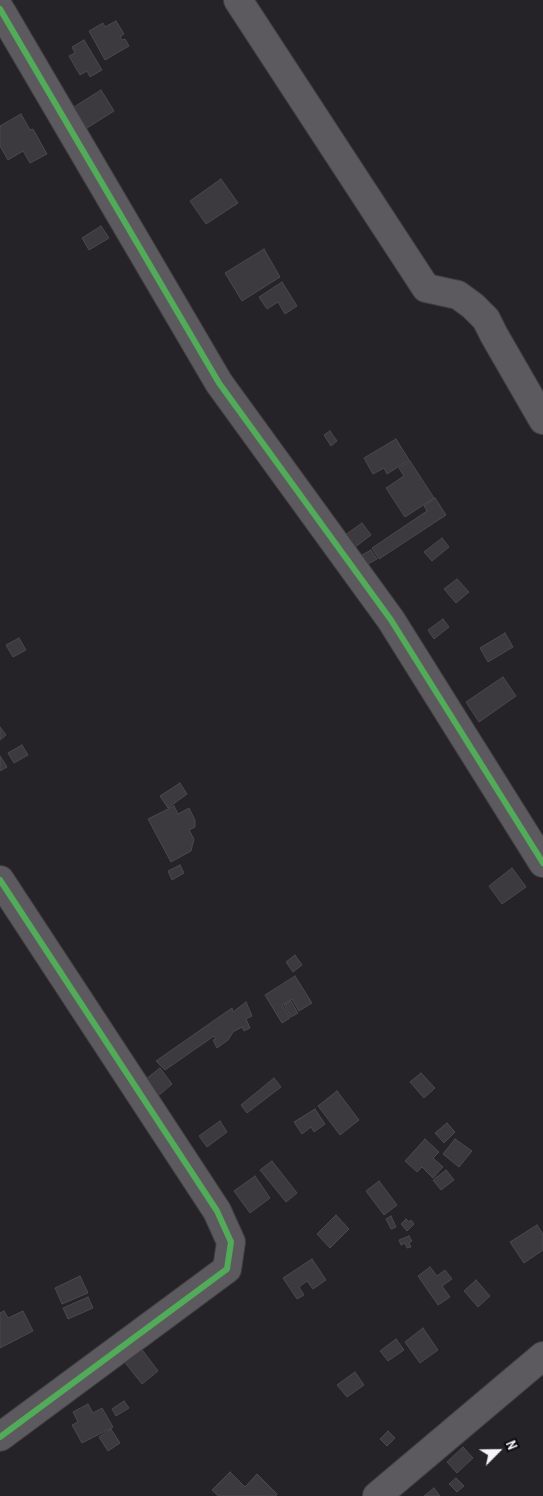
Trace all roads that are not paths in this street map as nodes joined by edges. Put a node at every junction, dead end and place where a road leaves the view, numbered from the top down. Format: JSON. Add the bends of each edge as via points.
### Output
{"nodes":[{"id":1,"x":4,"y":0,"type":"edge"},
{"id":2,"x":238,"y":0,"type":"edge"},
{"id":3,"x":0,"y":3,"type":"edge"},
{"id":4,"x":0,"y":9,"type":"edge"},
{"id":5,"x":543,"y":420,"type":"edge"},
{"id":6,"x":543,"y":863,"type":"edge"},
{"id":7,"x":0,"y":880,"type":"edge"},
{"id":8,"x":543,"y":1356,"type":"edge"},
{"id":9,"x":0,"y":1437,"type":"edge"},
{"id":10,"x":377,"y":1496,"type":"edge"}],
"edges":[{"from":1,"to":3,"type":"street"},
{"from":2,"to":5,"type":"street","via":[[426,288],[458,295],[486,319]]},
{"from":4,"to":6,"type":"street","via":[[219,383],[391,620]]},
{"from":7,"to":9,"type":"street","via":[[212,1203],[231,1242],[227,1269]]},
{"from":8,"to":10,"type":"street"}]}
